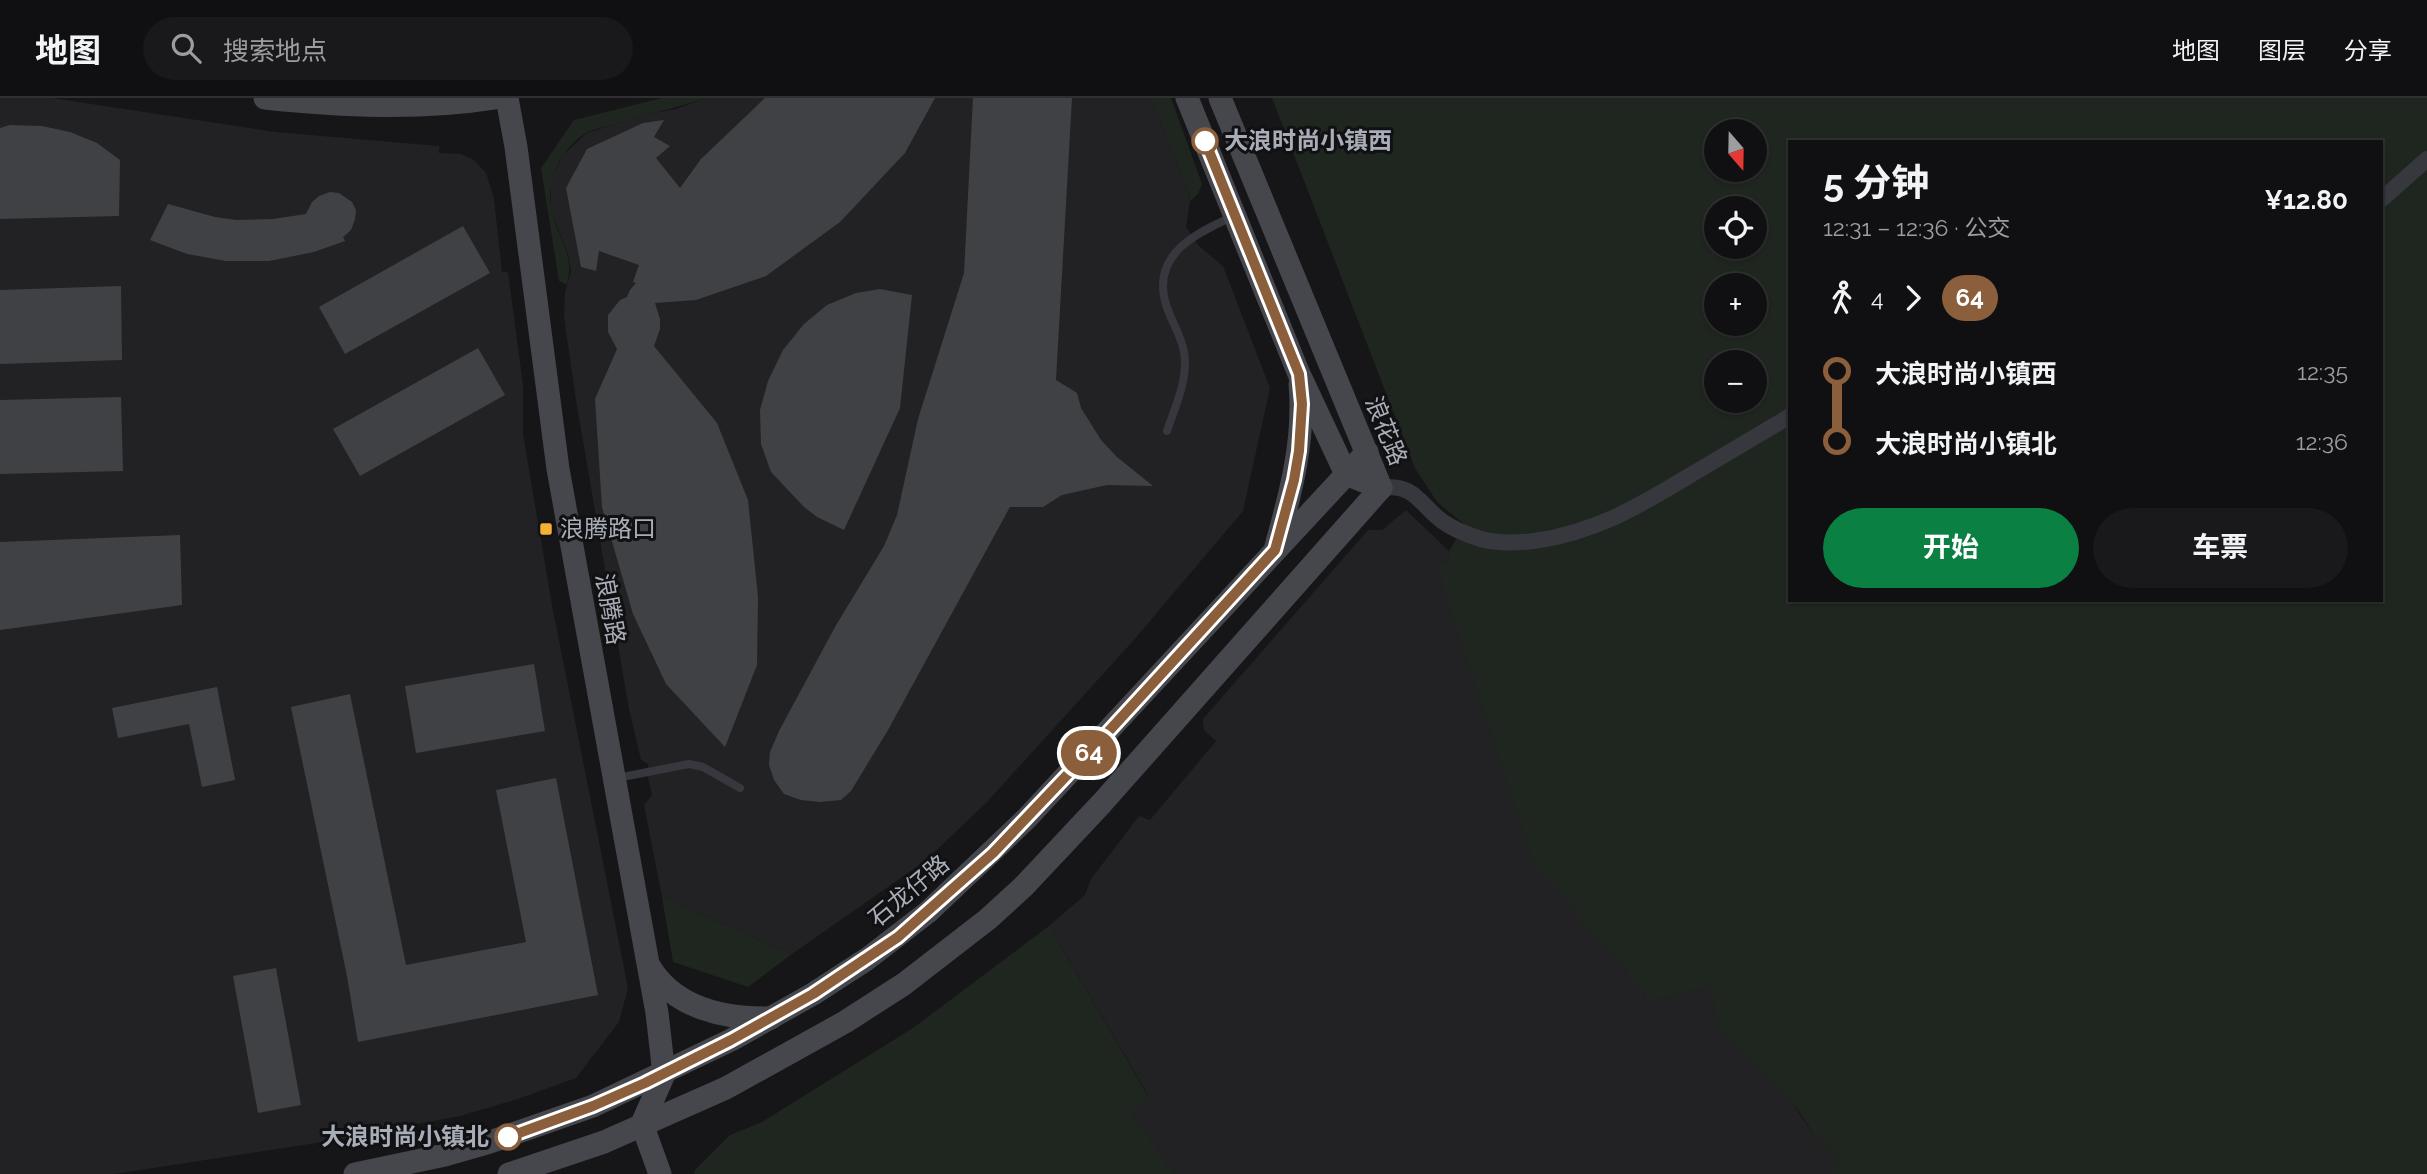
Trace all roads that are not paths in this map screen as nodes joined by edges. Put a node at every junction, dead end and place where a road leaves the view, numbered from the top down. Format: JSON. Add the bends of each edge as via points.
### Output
{"nodes":[{"id":1,"x":265,"y":98,"type":"edge"},
{"id":2,"x":495,"y":98,"type":"edge"},
{"id":3,"x":506,"y":98,"type":"edge"},
{"id":4,"x":1187,"y":98,"type":"edge"},
{"id":5,"x":1220,"y":98,"type":"edge"},
{"id":6,"x":2427,"y":159,"type":"edge"},
{"id":7,"x":2383,"y":198,"type":"edge"},
{"id":8,"x":1236,"y":215,"type":"junction"},
{"id":9,"x":1299,"y":374,"type":"junction"},
{"id":10,"x":1788,"y":417,"type":"edge"},
{"id":11,"x":1167,"y":431,"type":"dead end"},
{"id":12,"x":1367,"y":452,"type":"junction"},
{"id":13,"x":1346,"y":474,"type":"junction"},
{"id":14,"x":1381,"y":488,"type":"junction"},
{"id":15,"x":1275,"y":550,"type":"junction"},
{"id":16,"x":614,"y":778,"type":"junction"},
{"id":17,"x":740,"y":788,"type":"dead end"},
{"id":18,"x":647,"y":962,"type":"junction"},
{"id":19,"x":771,"y":1018,"type":"junction"},
{"id":20,"x":664,"y":1074,"type":"junction"},
{"id":21,"x":642,"y":1124,"type":"junction"},
{"id":22,"x":355,"y":1174,"type":"edge"},
{"id":23,"x":509,"y":1174,"type":"edge"},
{"id":24,"x":660,"y":1174,"type":"edge"}],
"edges":[{"from":1,"to":2,"type":"main road","via":[[379,105],[459,104]]},
{"from":3,"to":16,"type":"main road","name":"浪腾路","via":[[558,469]]},
{"from":4,"to":8,"type":"main road"},
{"from":5,"to":12,"type":"main road","name":"浪花路"},
{"from":6,"to":7,"type":"street"},
{"from":8,"to":9,"type":"main road"},
{"from":8,"to":11,"type":"lane","via":[[1192,237],[1163,273],[1165,302],[1185,362]]},
{"from":9,"to":13,"type":"main road"},
{"from":9,"to":15,"type":"main road","via":[[1299,451]]},
{"from":10,"to":14,"type":"street","via":[[1619,517],[1547,539],[1482,540],[1442,521],[1405,489]]},
{"from":12,"to":13,"type":"main road","name":"石龙仔路"},
{"from":12,"to":14,"type":"main road","name":"浪花路"},
{"from":13,"to":14,"type":"main road","name":"浪花路"},
{"from":13,"to":15,"type":"main road","name":"石龙仔路"},
{"from":14,"to":21,"type":"main road","via":[[1102,803],[988,919],[904,984],[845,1022],[726,1088]]},
{"from":15,"to":19,"type":"main road","name":"石龙仔路","via":[[1076,767],[958,885],[867,959]]},
{"from":16,"to":17,"type":"lane","via":[[689,764]]},
{"from":16,"to":18,"type":"main road","name":"浪腾路"},
{"from":18,"to":19,"type":"main road","via":[[656,978],[684,1001],[723,1015]]},
{"from":18,"to":20,"type":"main road","name":"浪腾路"},
{"from":19,"to":20,"type":"main road","name":"石龙仔路"},
{"from":20,"to":21,"type":"main road"},
{"from":20,"to":22,"type":"main road","name":"石龙仔路","via":[[528,1130],[444,1155]]},
{"from":21,"to":23,"type":"main road"},
{"from":21,"to":24,"type":"main road"}]}
